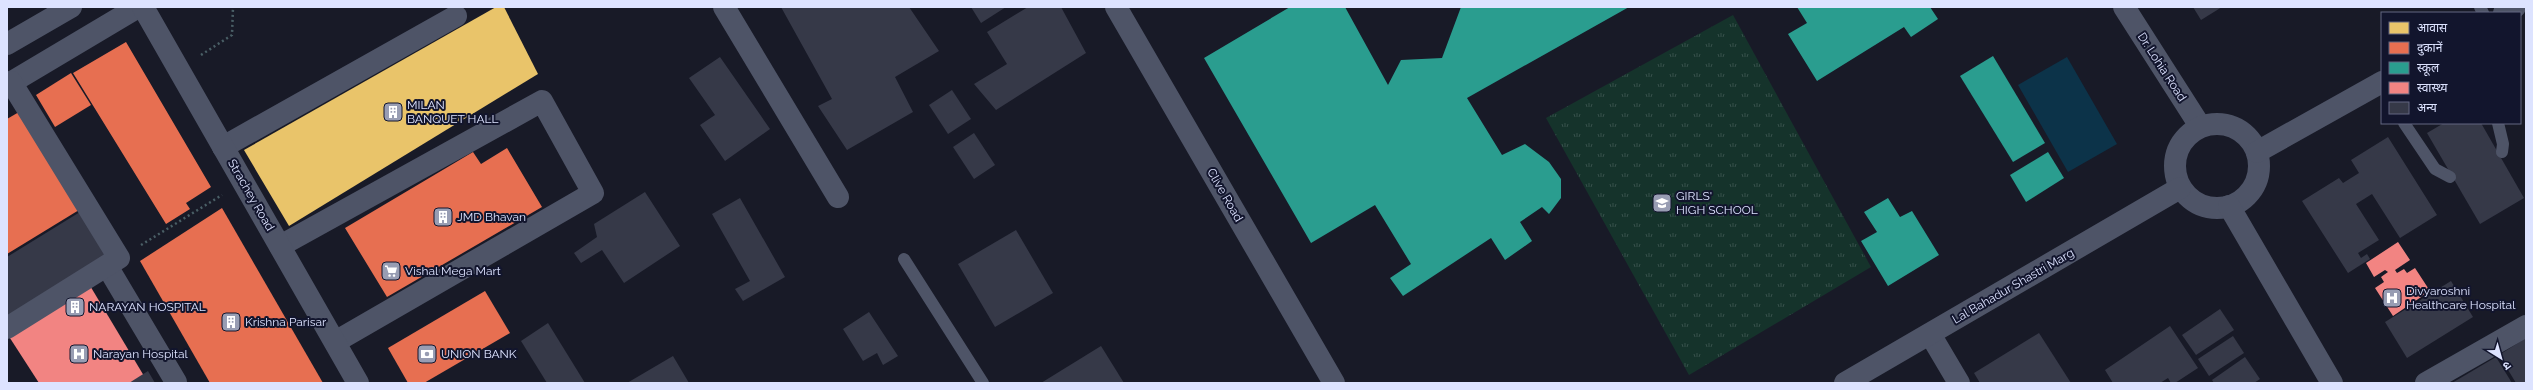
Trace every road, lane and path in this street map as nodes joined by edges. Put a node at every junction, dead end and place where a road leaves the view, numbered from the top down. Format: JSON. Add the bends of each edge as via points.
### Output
{"nodes":[{"id":1,"x":71,"y":7,"type":"edge"},
{"id":2,"x":138,"y":7,"type":"edge"},
{"id":3,"x":143,"y":7,"type":"edge"},
{"id":4,"x":233,"y":7,"type":"edge"},
{"id":5,"x":724,"y":7,"type":"edge"},
{"id":6,"x":1116,"y":7,"type":"edge"},
{"id":7,"x":2124,"y":7,"type":"edge"},
{"id":8,"x":2515,"y":7,"type":"edge"},
{"id":9,"x":2506,"y":12,"type":"edge"},
{"id":10,"x":456,"y":16,"type":"dead end"},
{"id":11,"x":7,"y":44,"type":"edge"},
{"id":12,"x":179,"y":70,"type":"junction"},
{"id":13,"x":9,"y":84,"type":"edge"},
{"id":14,"x":2381,"y":85,"type":"edge"},
{"id":15,"x":2405,"y":124,"type":"edge"},
{"id":16,"x":2498,"y":124,"type":"edge"},
{"id":17,"x":2200,"y":126,"type":"junction"},
{"id":18,"x":223,"y":147,"type":"junction"},
{"id":19,"x":2257,"y":152,"type":"junction"},
{"id":20,"x":2502,"y":152,"type":"dead end"},
{"id":21,"x":2450,"y":177,"type":"dead end"},
{"id":22,"x":242,"y":182,"type":"junction"},
{"id":23,"x":2180,"y":188,"type":"junction"},
{"id":24,"x":838,"y":197,"type":"dead end"},
{"id":25,"x":2229,"y":206,"type":"junction"},
{"id":26,"x":280,"y":246,"type":"junction"},
{"id":27,"x":904,"y":259,"type":"dead end"},
{"id":28,"x":113,"y":262,"type":"junction"},
{"id":29,"x":2526,"y":326,"type":"edge"},
{"id":30,"x":7,"y":328,"type":"edge"},
{"id":31,"x":1930,"y":334,"type":"junction"},
{"id":32,"x":335,"y":342,"type":"junction"},
{"id":33,"x":176,"y":382,"type":"dead end"},
{"id":34,"x":358,"y":383,"type":"edge"},
{"id":35,"x":983,"y":383,"type":"edge"},
{"id":36,"x":1334,"y":383,"type":"edge"},
{"id":37,"x":1845,"y":383,"type":"edge"},
{"id":38,"x":1959,"y":383,"type":"edge"},
{"id":39,"x":2332,"y":383,"type":"edge"},
{"id":40,"x":2426,"y":383,"type":"edge"}],
"edges":[{"from":1,"to":11,"type":"street"},
{"from":2,"to":13,"type":"street"},
{"from":3,"to":12,"type":"street","name":"Strachey Road"},
{"from":4,"to":12,"type":"path","via":[[232,35]]},
{"from":5,"to":24,"type":"street"},
{"from":6,"to":36,"type":"street","name":"Clive Road"},
{"from":7,"to":17,"type":"street","name":"Dr. Lohia Road"},
{"from":8,"to":9,"type":"street"},
{"from":10,"to":18,"type":"street"},
{"from":12,"to":18,"type":"street","name":"Strachey Road"},
{"from":13,"to":28,"type":"street"},
{"from":14,"to":19,"type":"street"},
{"from":15,"to":21,"type":"lane","via":[[2435,169]]},
{"from":16,"to":20,"type":"lane","via":[[2503,144]]},
{"from":17,"to":19,"type":"street","via":[[2214,123],[2229,125],[2242,131],[2251,140]]},
{"from":17,"to":23,"type":"street","via":[[2188,134],[2179,146],[2175,174]]},
{"from":18,"to":22,"type":"street","name":"Strachey Road"},
{"from":19,"to":25,"type":"street","via":[[2259,166],[2254,185],[2241,200]]},
{"from":22,"to":26,"type":"street","name":"Strachey Road"},
{"from":22,"to":28,"type":"path"},
{"from":23,"to":25,"type":"street","via":[[2190,199],[2203,206]]},
{"from":23,"to":31,"type":"street","name":"Lal Bahadur Shastri Marg"},
{"from":25,"to":39,"type":"street"},
{"from":26,"to":32,"type":"street","name":"Strachey Road"},
{"from":26,"to":32,"type":"street","via":[[542,100],[593,192]]},
{"from":27,"to":35,"type":"lane"},
{"from":28,"to":30,"type":"street"},
{"from":28,"to":33,"type":"street"},
{"from":29,"to":40,"type":"street"},
{"from":31,"to":37,"type":"street","name":"Lal Bahadur Shastri Marg"},
{"from":31,"to":38,"type":"street"},
{"from":32,"to":34,"type":"street","name":"Strachey Road"}]}
